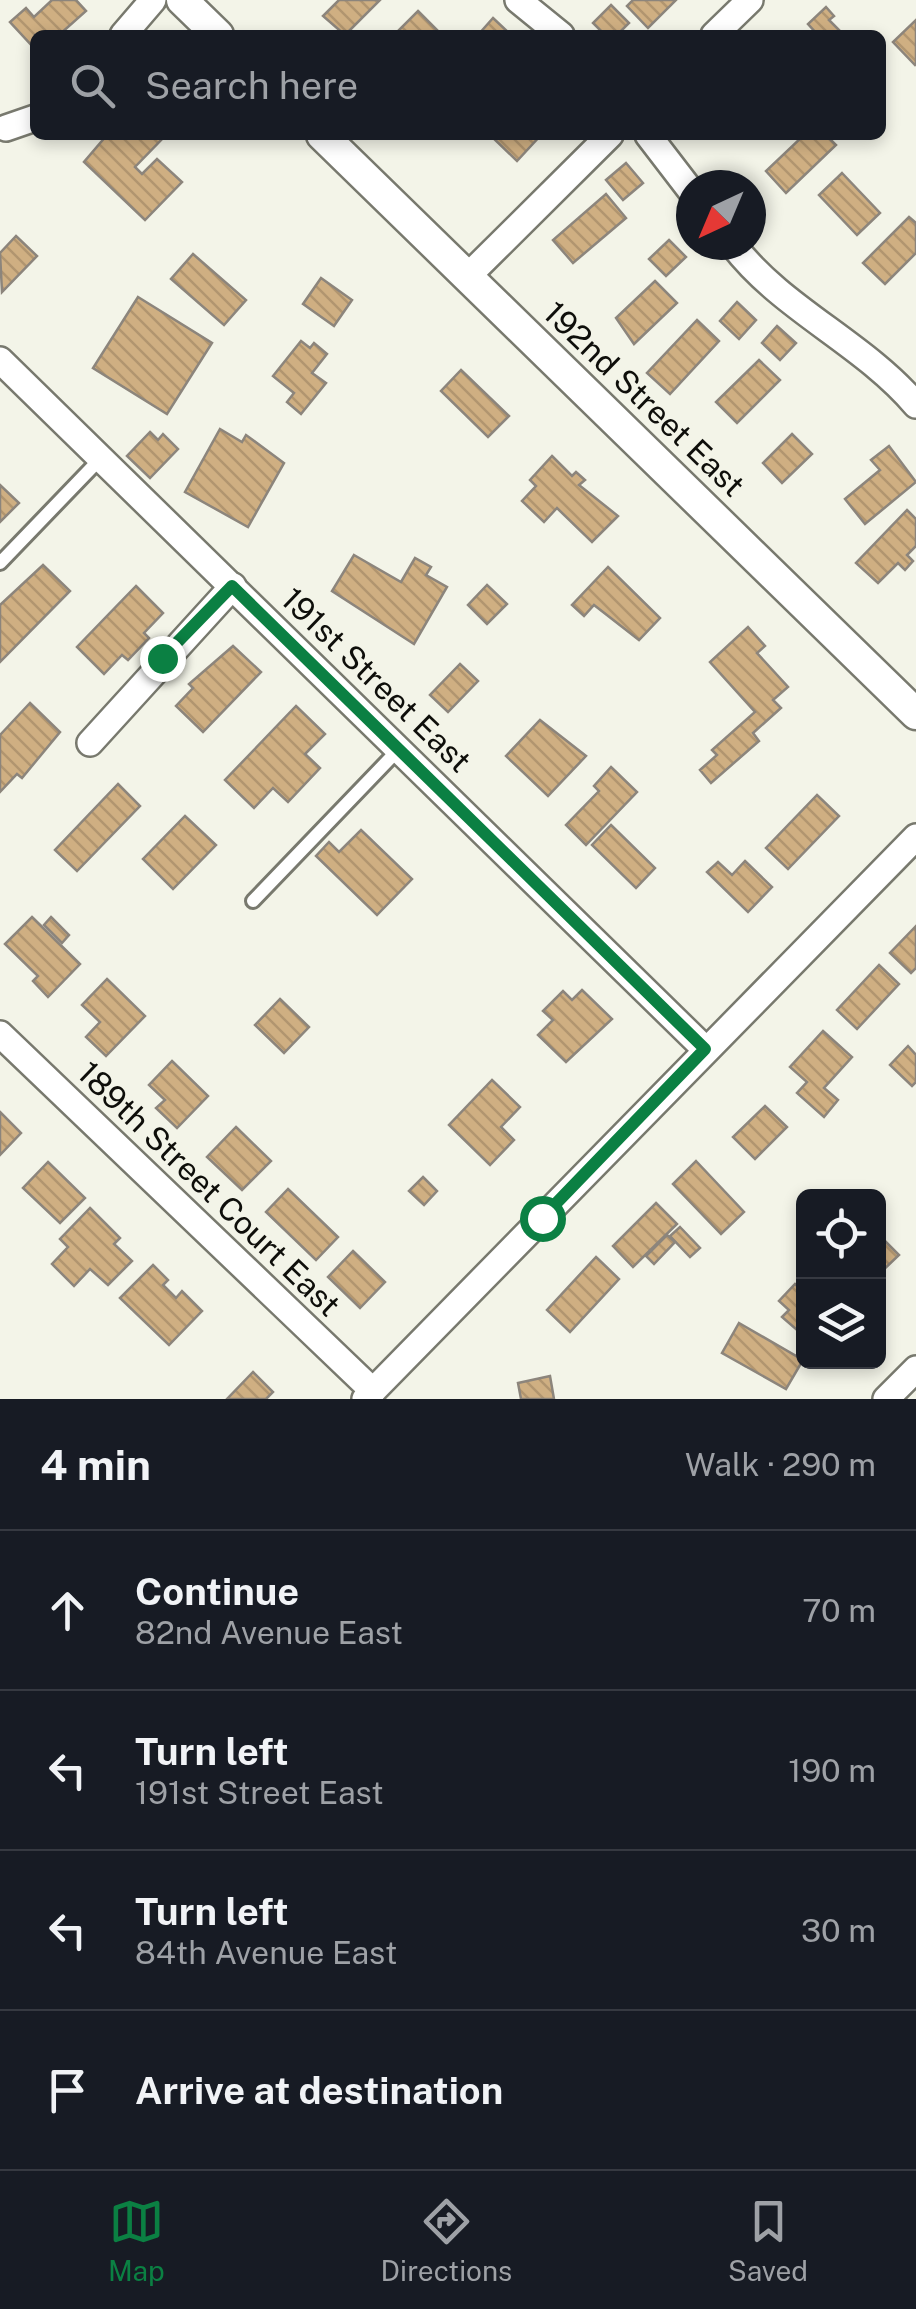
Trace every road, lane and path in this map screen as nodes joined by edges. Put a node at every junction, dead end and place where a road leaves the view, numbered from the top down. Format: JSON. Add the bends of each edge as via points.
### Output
{"nodes":[{"id":1,"x":153,"y":0,"type":"edge"},
{"id":2,"x":182,"y":0,"type":"edge"},
{"id":3,"x":518,"y":0,"type":"edge"},
{"id":4,"x":750,"y":0,"type":"edge"},
{"id":5,"x":127,"y":30,"type":"edge"},
{"id":6,"x":213,"y":30,"type":"edge"},
{"id":7,"x":555,"y":30,"type":"edge"},
{"id":8,"x":719,"y":30,"type":"edge"},
{"id":9,"x":30,"y":120,"type":"edge"},
{"id":10,"x":6,"y":128,"type":"dead end"},
{"id":11,"x":327,"y":140,"type":"edge"},
{"id":12,"x":605,"y":140,"type":"edge"},
{"id":13,"x":652,"y":140,"type":"edge"},
{"id":14,"x":676,"y":171,"type":"edge"},
{"id":15,"x":746,"y":260,"type":"edge"},
{"id":16,"x":468,"y":276,"type":"junction"},
{"id":17,"x":0,"y":360,"type":"edge"},
{"id":18,"x":916,"y":405,"type":"edge"},
{"id":19,"x":102,"y":458,"type":"junction"},
{"id":20,"x":0,"y":563,"type":"edge"},
{"id":21,"x":232,"y":586,"type":"junction"},
{"id":22,"x":916,"y":714,"type":"edge"},
{"id":23,"x":90,"y":743,"type":"dead end"},
{"id":24,"x":400,"y":748,"type":"junction"},
{"id":25,"x":916,"y":836,"type":"edge"},
{"id":26,"x":253,"y":900,"type":"dead end"},
{"id":27,"x":0,"y":1034,"type":"edge"},
{"id":28,"x":705,"y":1049,"type":"junction"},
{"id":29,"x":916,"y":1369,"type":"edge"},
{"id":30,"x":369,"y":1395,"type":"edge"},
{"id":31,"x":886,"y":1399,"type":"edge"}],
"edges":[{"from":1,"to":5,"type":"street"},
{"from":2,"to":6,"type":"street"},
{"from":3,"to":7,"type":"street"},
{"from":4,"to":8,"type":"street"},
{"from":9,"to":10,"type":"street"},
{"from":11,"to":16,"type":"street","name":"192nd Street East"},
{"from":12,"to":16,"type":"street"},
{"from":13,"to":14,"type":"street"},
{"from":15,"to":18,"type":"street","via":[[768,286],[895,380]]},
{"from":16,"to":22,"type":"street","name":"192nd Street East"},
{"from":17,"to":19,"type":"street","name":"191st Street East"},
{"from":19,"to":20,"type":"lane"},
{"from":19,"to":21,"type":"street","name":"191st Street East"},
{"from":21,"to":23,"type":"street"},
{"from":21,"to":24,"type":"street","name":"191st Street East"},
{"from":24,"to":26,"type":"lane"},
{"from":24,"to":28,"type":"street","name":"191st Street East"},
{"from":25,"to":28,"type":"street"},
{"from":27,"to":30,"type":"street","name":"189th Street Court East"},
{"from":28,"to":30,"type":"street"},
{"from":29,"to":31,"type":"street"}]}
